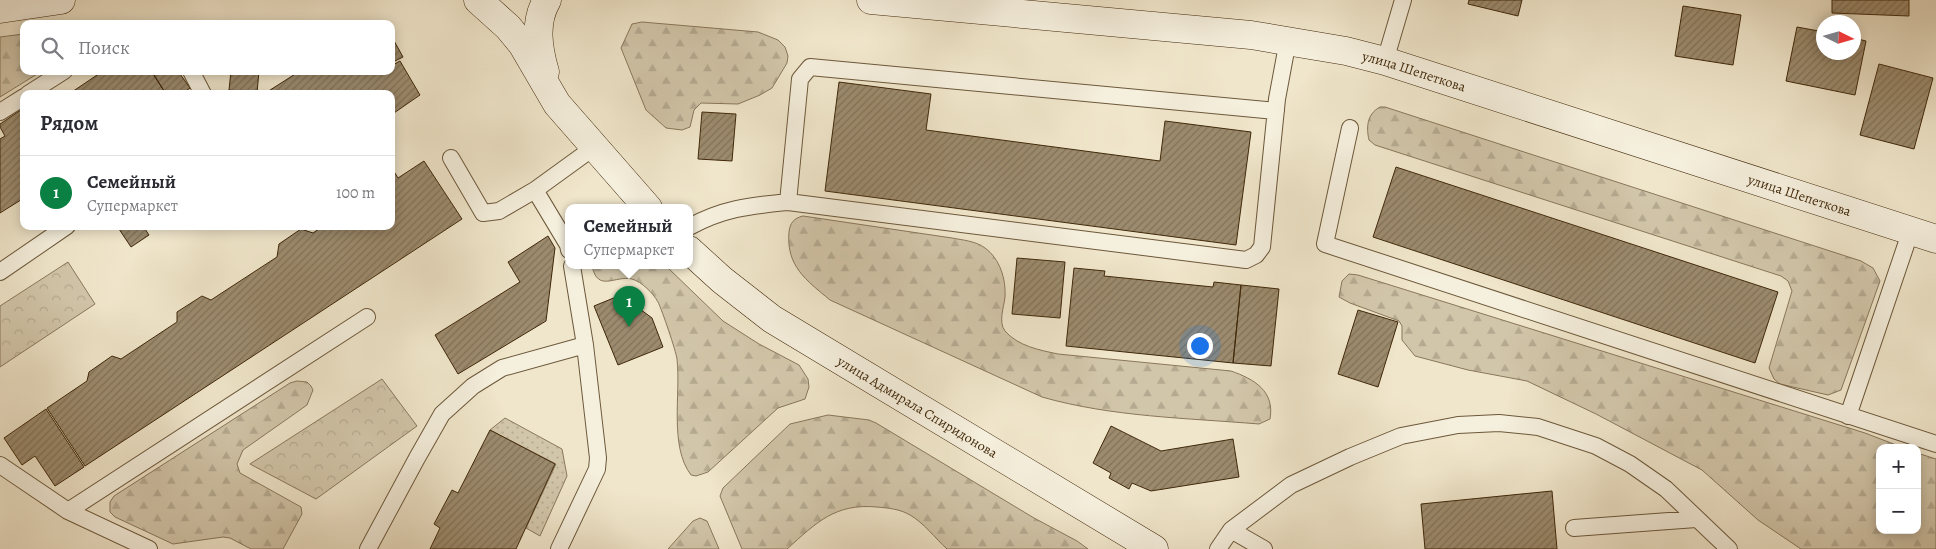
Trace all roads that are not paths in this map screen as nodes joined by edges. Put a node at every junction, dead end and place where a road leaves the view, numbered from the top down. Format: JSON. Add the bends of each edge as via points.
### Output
{"nodes":[{"id":1,"x":61,"y":0,"type":"edge"},
{"id":2,"x":478,"y":0,"type":"edge"},
{"id":3,"x":547,"y":0,"type":"edge"},
{"id":4,"x":872,"y":0,"type":"edge"},
{"id":5,"x":1403,"y":0,"type":"edge"},
{"id":6,"x":0,"y":9,"type":"edge"},
{"id":7,"x":1288,"y":40,"type":"junction"},
{"id":8,"x":1385,"y":61,"type":"junction"},
{"id":9,"x":58,"y":75,"type":"edge"},
{"id":10,"x":193,"y":75,"type":"edge"},
{"id":11,"x":34,"y":90,"type":"edge"},
{"id":12,"x":201,"y":90,"type":"edge"},
{"id":13,"x":553,"y":98,"type":"junction"},
{"id":14,"x":20,"y":100,"type":"edge"},
{"id":15,"x":1276,"y":111,"type":"junction"},
{"id":16,"x":0,"y":112,"type":"edge"},
{"id":17,"x":1350,"y":128,"type":"dead end"},
{"id":18,"x":594,"y":148,"type":"junction"},
{"id":19,"x":451,"y":158,"type":"dead end"},
{"id":20,"x":535,"y":190,"type":"junction"},
{"id":21,"x":788,"y":202,"type":"junction"},
{"id":22,"x":644,"y":204,"type":"edge"},
{"id":23,"x":693,"y":225,"type":"edge"},
{"id":24,"x":61,"y":230,"type":"edge"},
{"id":25,"x":1911,"y":230,"type":"junction"},
{"id":26,"x":1936,"y":239,"type":"edge"},
{"id":27,"x":565,"y":240,"type":"edge"},
{"id":28,"x":693,"y":254,"type":"edge"},
{"id":29,"x":572,"y":269,"type":"edge"},
{"id":30,"x":0,"y":272,"type":"edge"},
{"id":31,"x":367,"y":317,"type":"dead end"},
{"id":32,"x":585,"y":345,"type":"junction"},
{"id":33,"x":1848,"y":416,"type":"junction"},
{"id":34,"x":1936,"y":444,"type":"edge"},
{"id":35,"x":0,"y":465,"type":"edge"},
{"id":36,"x":68,"y":510,"type":"junction"},
{"id":37,"x":1696,"y":519,"type":"junction"},
{"id":38,"x":1574,"y":528,"type":"dead end"},
{"id":39,"x":1230,"y":530,"type":"junction"},
{"id":40,"x":149,"y":549,"type":"edge"},
{"id":41,"x":368,"y":549,"type":"edge"},
{"id":42,"x":559,"y":549,"type":"edge"},
{"id":43,"x":1154,"y":549,"type":"edge"},
{"id":44,"x":1218,"y":549,"type":"edge"},
{"id":45,"x":1264,"y":549,"type":"edge"},
{"id":46,"x":1729,"y":549,"type":"edge"}],
"edges":[{"from":1,"to":6,"type":"main road"},
{"from":2,"to":13,"type":"main road","via":[[508,26],[522,44]]},
{"from":3,"to":13,"type":"main road","via":[[538,24],[541,58]]},
{"from":4,"to":7,"type":"main road","name":"улица Шепеткова"},
{"from":5,"to":8,"type":"lane"},
{"from":7,"to":8,"type":"main road","name":"улица Шепеткова"},
{"from":7,"to":15,"type":"lane"},
{"from":8,"to":25,"type":"main road","name":"улица Шепеткова"},
{"from":9,"to":11,"type":"lane"},
{"from":10,"to":12,"type":"lane"},
{"from":13,"to":18,"type":"main road"},
{"from":14,"to":16,"type":"lane"},
{"from":15,"to":21,"type":"lane","via":[[810,67],[800,79]]},
{"from":15,"to":21,"type":"lane","via":[[1262,247],[1246,260]]},
{"from":17,"to":33,"type":"lane","via":[[1325,244]]},
{"from":18,"to":20,"type":"lane"},
{"from":18,"to":22,"type":"main road"},
{"from":19,"to":20,"type":"lane","via":[[483,213],[499,211]]},
{"from":20,"to":27,"type":"lane"},
{"from":21,"to":23,"type":"lane","via":[[743,206],[709,216]]},
{"from":24,"to":30,"type":"lane"},
{"from":25,"to":26,"type":"main road","name":"улица Шепеткова"},
{"from":25,"to":33,"type":"lane"},
{"from":28,"to":43,"type":"main road","name":"улица Адмирала Спиридонова","via":[[772,319]]},
{"from":29,"to":32,"type":"lane"},
{"from":31,"to":36,"type":"lane"},
{"from":32,"to":41,"type":"lane","via":[[502,368],[473,386],[442,414]]},
{"from":32,"to":42,"type":"lane","via":[[597,469]]},
{"from":33,"to":34,"type":"lane"},
{"from":35,"to":36,"type":"lane"},
{"from":36,"to":40,"type":"lane"},
{"from":37,"to":38,"type":"lane"},
{"from":37,"to":39,"type":"lane","via":[[1666,489],[1596,446],[1538,427],[1499,424],[1458,425],[1401,436],[1291,485]]},
{"from":37,"to":46,"type":"lane"},
{"from":39,"to":44,"type":"lane"},
{"from":39,"to":45,"type":"lane"}]}
